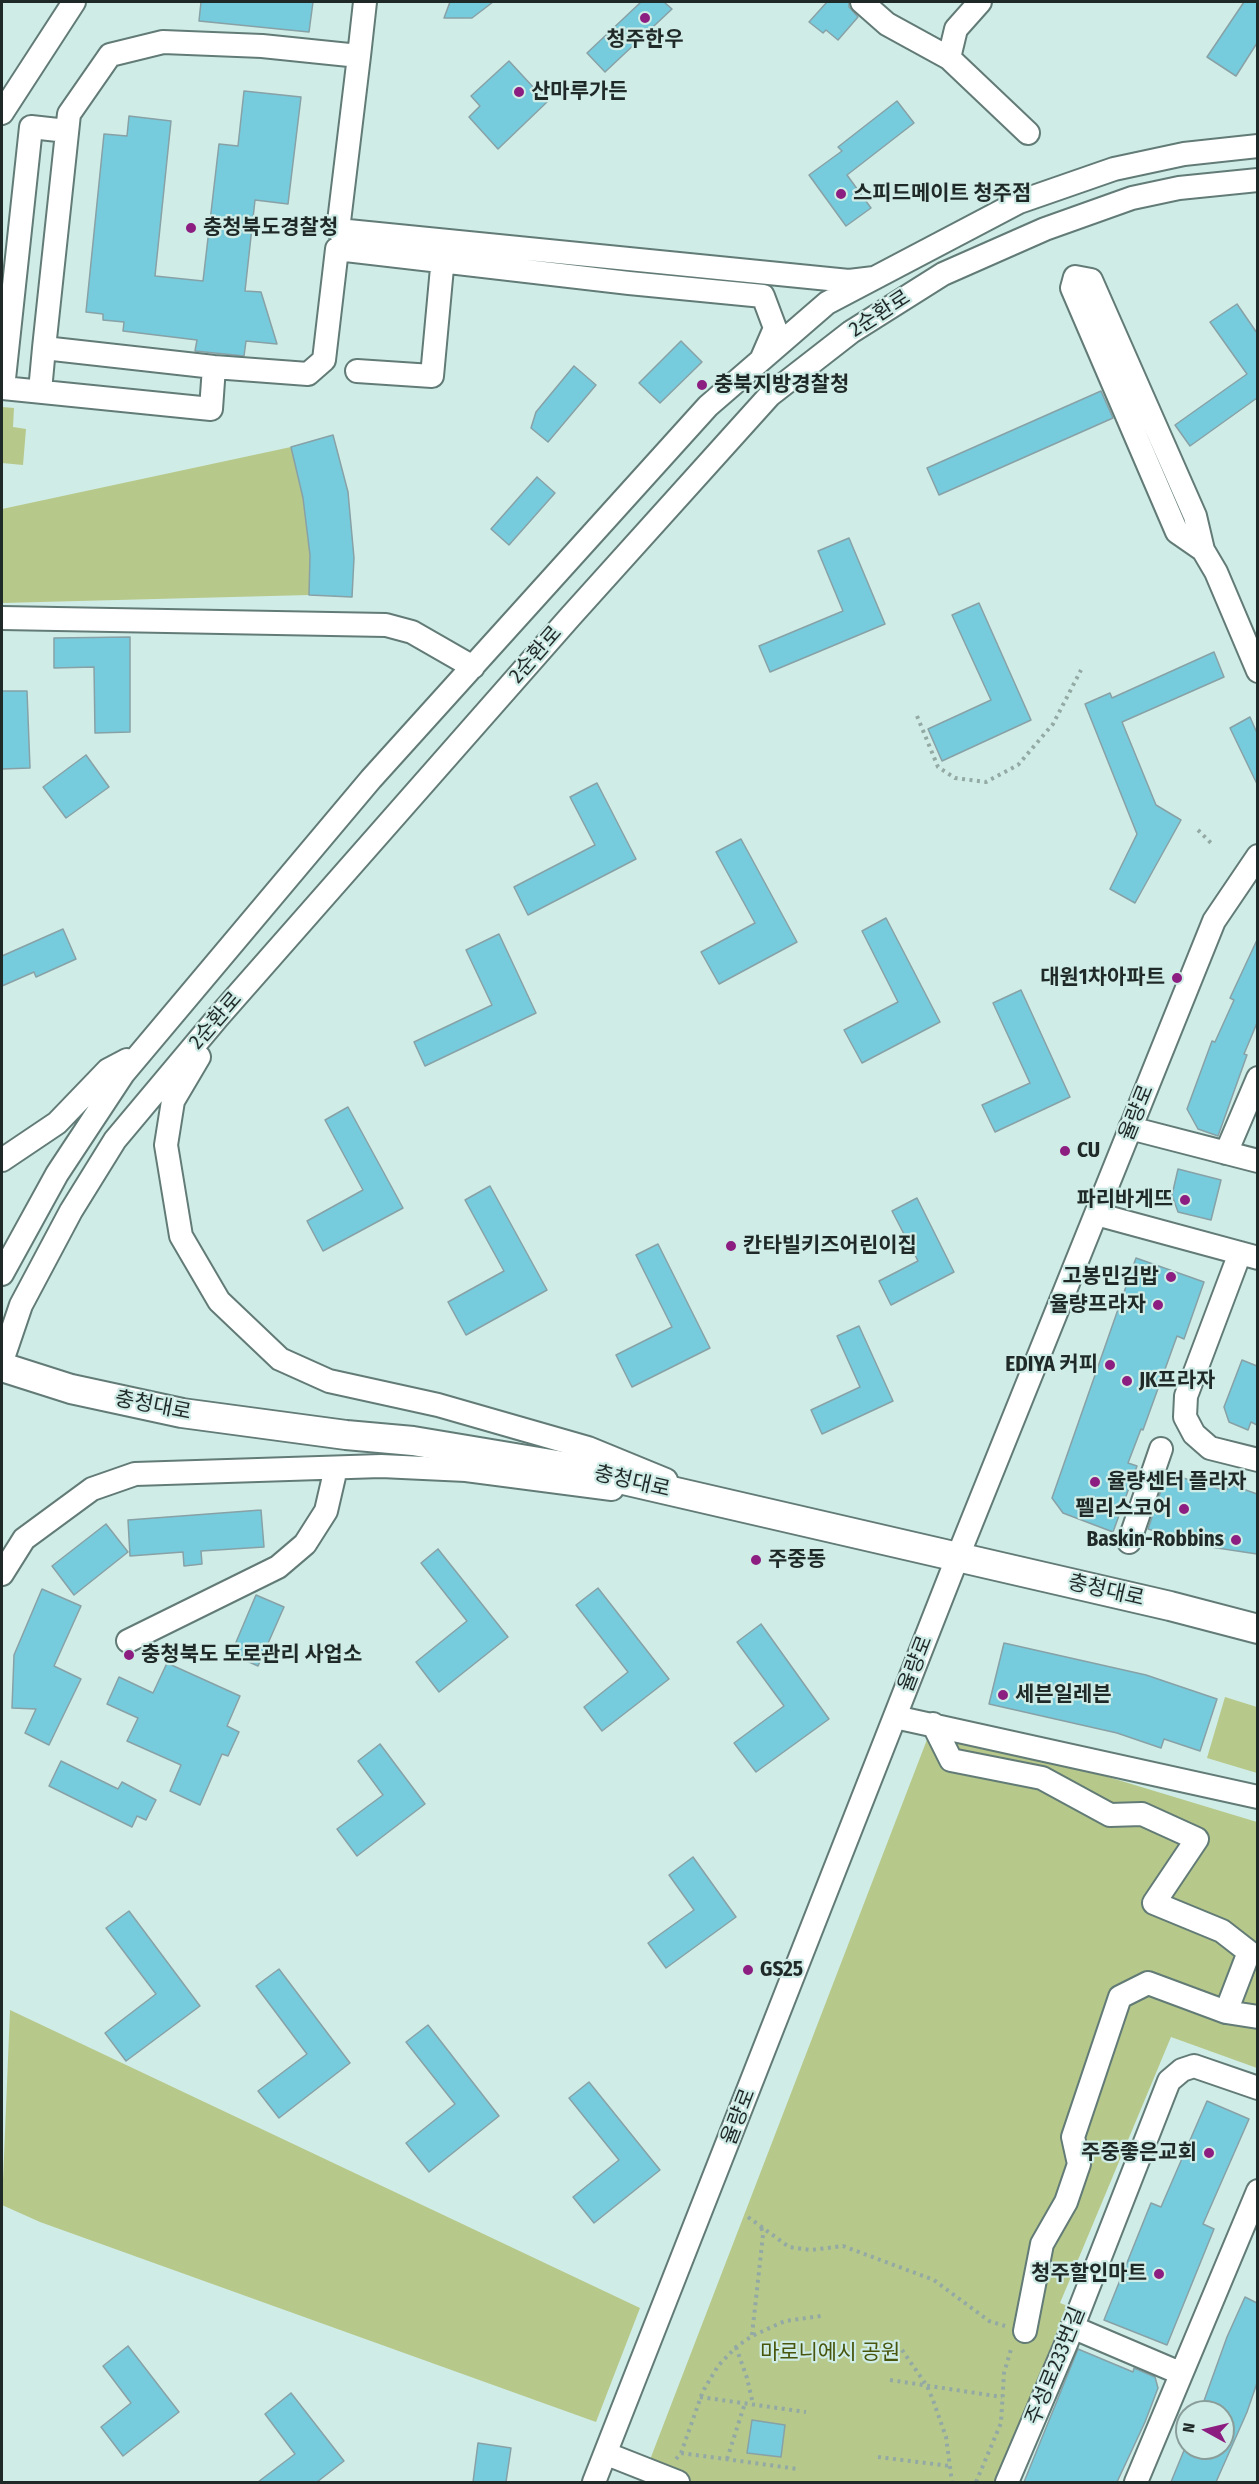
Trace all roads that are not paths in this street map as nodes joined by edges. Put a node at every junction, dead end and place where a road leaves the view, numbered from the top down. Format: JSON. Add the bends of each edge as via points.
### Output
{"nodes":[{"id":1,"x":74,"y":2,"type":"edge"},
{"id":2,"x":365,"y":2,"type":"edge"},
{"id":3,"x":862,"y":2,"type":"edge"},
{"id":4,"x":981,"y":2,"type":"edge"},
{"id":5,"x":359,"y":56,"type":"junction"},
{"id":6,"x":949,"y":58,"type":"junction"},
{"id":7,"x":2,"y":113,"type":"edge"},
{"id":8,"x":68,"y":131,"type":"junction"},
{"id":9,"x":1028,"y":133,"type":"dead end"},
{"id":10,"x":1257,"y":146,"type":"edge"},
{"id":11,"x":1257,"y":180,"type":"edge"},
{"id":12,"x":337,"y":240,"type":"junction"},
{"id":13,"x":443,"y":251,"type":"junction"},
{"id":14,"x":874,"y":278,"type":"junction"},
{"id":15,"x":9,"y":324,"type":"junction"},
{"id":16,"x":45,"y":338,"type":"junction"},
{"id":17,"x":762,"y":358,"type":"junction"},
{"id":18,"x":214,"y":368,"type":"junction"},
{"id":19,"x":357,"y":371,"type":"dead end"},
{"id":20,"x":40,"y":392,"type":"junction"},
{"id":21,"x":1203,"y":550,"type":"junction"},
{"id":22,"x":2,"y":618,"type":"edge"},
{"id":23,"x":473,"y":667,"type":"junction"},
{"id":24,"x":1257,"y":671,"type":"edge"},
{"id":25,"x":1257,"y":856,"type":"edge"},
{"id":26,"x":230,"y":1004,"type":"junction"},
{"id":27,"x":141,"y":1052,"type":"junction"},
{"id":28,"x":1257,"y":1078,"type":"edge"},
{"id":29,"x":1131,"y":1128,"type":"junction"},
{"id":30,"x":1226,"y":1153,"type":"junction"},
{"id":31,"x":2,"y":1160,"type":"edge"},
{"id":32,"x":1257,"y":1161,"type":"edge"},
{"id":33,"x":1096,"y":1214,"type":"junction"},
{"id":34,"x":1249,"y":1256,"type":"edge"},
{"id":35,"x":2,"y":1275,"type":"edge"},
{"id":36,"x":2,"y":1361,"type":"edge"},
{"id":37,"x":2,"y":1367,"type":"edge"},
{"id":38,"x":1161,"y":1449,"type":"dead end"},
{"id":39,"x":1257,"y":1460,"type":"edge"},
{"id":40,"x":336,"y":1468,"type":"junction"},
{"id":41,"x":717,"y":1502,"type":"junction"},
{"id":42,"x":1129,"y":1542,"type":"dead end"},
{"id":43,"x":958,"y":1556,"type":"junction"},
{"id":44,"x":2,"y":1574,"type":"edge"},
{"id":45,"x":1257,"y":1629,"type":"edge"},
{"id":46,"x":128,"y":1641,"type":"dead end"},
{"id":47,"x":895,"y":1717,"type":"junction"},
{"id":48,"x":933,"y":1724,"type":"junction"},
{"id":49,"x":1257,"y":1797,"type":"edge"},
{"id":50,"x":1226,"y":2012,"type":"junction"},
{"id":51,"x":1257,"y":2017,"type":"edge"},
{"id":52,"x":1257,"y":2088,"type":"edge"},
{"id":53,"x":1257,"y":2191,"type":"edge"},
{"id":54,"x":1072,"y":2327,"type":"junction"},
{"id":55,"x":1025,"y":2331,"type":"road end"},
{"id":56,"x":1180,"y":2373,"type":"junction"},
{"id":57,"x":606,"y":2454,"type":"junction"},
{"id":58,"x":670,"y":2479,"type":"edge"},
{"id":59,"x":594,"y":2482,"type":"edge"},
{"id":60,"x":1007,"y":2482,"type":"edge"},
{"id":61,"x":1136,"y":2482,"type":"edge"}],
"edges":[{"from":1,"to":7,"type":"street"},
{"from":2,"to":5,"type":"street"},
{"from":3,"to":6,"type":"street","via":[[887,24]]},
{"from":4,"to":6,"type":"street","via":[[956,30]]},
{"from":5,"to":8,"type":"street","via":[[262,46],[163,42],[110,55],[69,114]]},
{"from":5,"to":12,"type":"street"},
{"from":6,"to":9,"type":"street"},
{"from":8,"to":15,"type":"street","via":[[31,127]]},
{"from":8,"to":16,"type":"street"},
{"from":10,"to":14,"type":"street","name":"2순환로","via":[[1184,154],[1093,176],[1018,202]]},
{"from":11,"to":26,"type":"street","name":"2순환로","via":[[1179,188],[1132,198],[1045,229],[953,269],[851,332],[770,395],[570,616]]},
{"from":12,"to":13,"type":"street"},
{"from":12,"to":18,"type":"street","via":[[324,360],[308,374]]},
{"from":13,"to":14,"type":"street","via":[[849,281]]},
{"from":13,"to":17,"type":"street","via":[[763,296],[775,328]]},
{"from":13,"to":19,"type":"street","via":[[432,376]]},
{"from":14,"to":17,"type":"street","name":"2순환로","via":[[827,303]]},
{"from":15,"to":16,"type":"street"},
{"from":15,"to":20,"type":"street","via":[[3,388]]},
{"from":16,"to":18,"type":"street"},
{"from":16,"to":20,"type":"street"},
{"from":17,"to":23,"type":"street","name":"2순환로","via":[[708,406]]},
{"from":18,"to":20,"type":"street","via":[[211,409]]},
{"from":21,"to":21,"type":"street","via":[[1196,516],[1091,280],[1076,277],[1072,288],[1177,532]]},
{"from":21,"to":24,"type":"street"},
{"from":22,"to":23,"type":"street","via":[[386,625],[412,632]]},
{"from":23,"to":27,"type":"street","name":"2순환로","via":[[371,779]]},
{"from":25,"to":29,"type":"street","name":"율량로","via":[[1214,921]]},
{"from":26,"to":36,"type":"street","name":"2순환로","via":[[115,1140],[71,1211],[21,1305]]},
{"from":26,"to":41,"type":"street","via":[[173,1101],[166,1145],[181,1236],[219,1301],[280,1359],[329,1381],[438,1406],[588,1448]]},
{"from":27,"to":31,"type":"street","via":[[108,1070],[57,1123]]},
{"from":27,"to":35,"type":"street","name":"2순환로","via":[[57,1174]]},
{"from":28,"to":30,"type":"street"},
{"from":29,"to":30,"type":"street"},
{"from":29,"to":33,"type":"street","name":"율량로"},
{"from":30,"to":32,"type":"street"},
{"from":33,"to":34,"type":"street"},
{"from":33,"to":43,"type":"street","name":"율량로"},
{"from":34,"to":39,"type":"street","via":[[1186,1396],[1185,1417],[1194,1434],[1210,1448]]},
{"from":37,"to":41,"type":"main road","name":"충청대로","via":[[71,1389],[182,1413],[436,1444],[563,1466]]},
{"from":38,"to":42,"type":"street"},
{"from":40,"to":41,"type":"street","via":[[466,1470]]},
{"from":40,"to":44,"type":"street","via":[[135,1474],[92,1489],[24,1539]]},
{"from":40,"to":46,"type":"street","via":[[326,1511],[305,1544],[278,1567]]},
{"from":41,"to":43,"type":"main road","name":"충청대로"},
{"from":43,"to":45,"type":"main road","name":"충청대로"},
{"from":43,"to":47,"type":"street","name":"율량로"},
{"from":47,"to":48,"type":"street"},
{"from":47,"to":57,"type":"street","name":"율량로"},
{"from":48,"to":49,"type":"street"},
{"from":48,"to":50,"type":"street","via":[[951,1760],[1042,1778],[1110,1815],[1142,1814],[1197,1839],[1154,1903],[1222,1931],[1249,1952]]},
{"from":50,"to":51,"type":"street"},
{"from":50,"to":55,"type":"street","via":[[1148,1983],[1120,1997],[1073,2137],[1079,2164],[1066,2202],[1042,2244]]},
{"from":52,"to":54,"type":"street","name":"주성로233번길","via":[[1194,2066],[1169,2081]]},
{"from":53,"to":56,"type":"street"},
{"from":54,"to":56,"type":"street"},
{"from":54,"to":60,"type":"street","name":"주성로233번길"},
{"from":56,"to":61,"type":"street"},
{"from":57,"to":58,"type":"street"},
{"from":57,"to":59,"type":"street","name":"율량로"}]}
